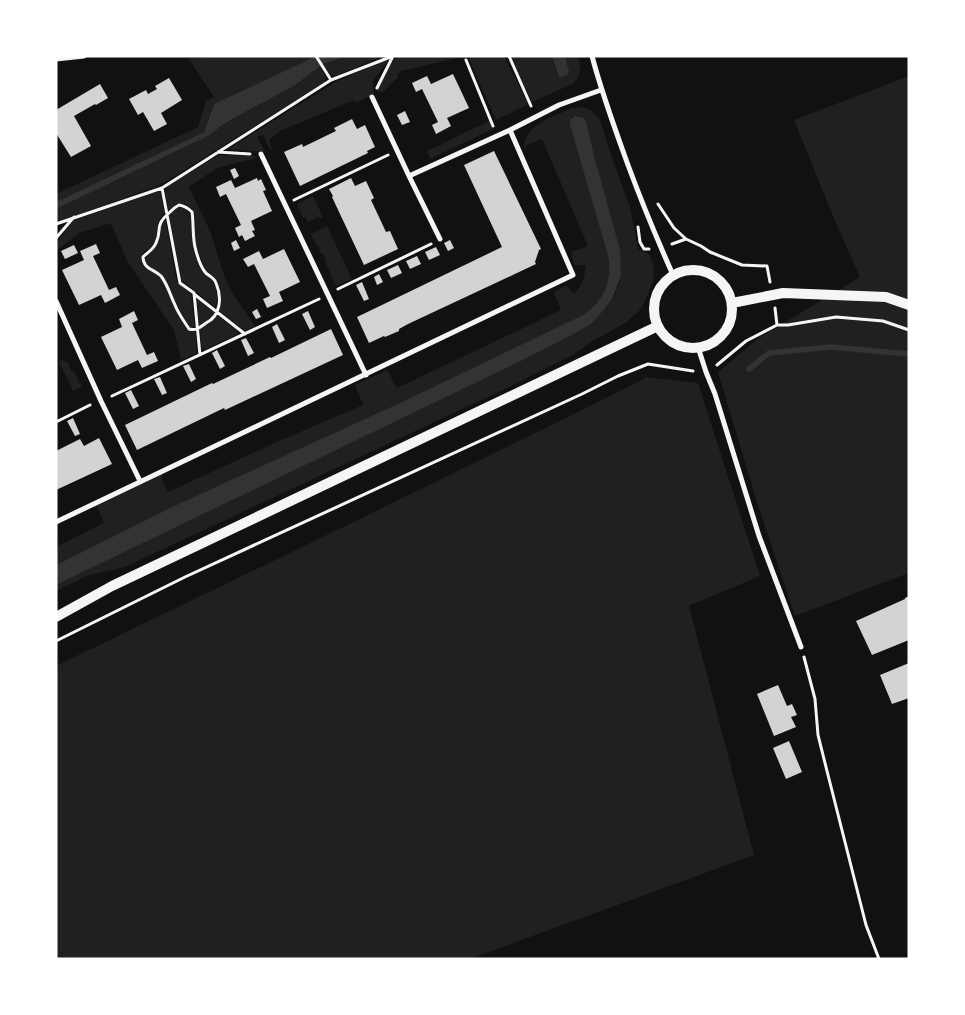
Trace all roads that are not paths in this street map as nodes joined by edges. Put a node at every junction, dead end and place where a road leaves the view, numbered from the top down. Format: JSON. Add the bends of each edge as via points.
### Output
{"nodes":[{"id":1,"x":84,"y":56,"type":"edge"},
{"id":2,"x":592,"y":56,"type":"edge"},
{"id":3,"x":56,"y":59,"type":"edge"},
{"id":4,"x":601,"y":90,"type":"junction"},
{"id":5,"x":372,"y":97,"type":"road end"},
{"id":6,"x":510,"y":130,"type":"junction"},
{"id":7,"x":261,"y":154,"type":"road end"},
{"id":8,"x":409,"y":176,"type":"junction"},
{"id":9,"x":440,"y":239,"type":"road end"},
{"id":10,"x":673,"y":275,"type":"junction"},
{"id":11,"x":56,"y":301,"type":"edge"},
{"id":12,"x":732,"y":303,"type":"junction"},
{"id":13,"x":909,"y":305,"type":"edge"},
{"id":14,"x":658,"y":326,"type":"junction"},
{"id":15,"x":698,"y":348,"type":"junction"},
{"id":16,"x":366,"y":374,"type":"junction"},
{"id":17,"x":140,"y":481,"type":"junction"},
{"id":18,"x":56,"y":522,"type":"edge"},
{"id":19,"x":56,"y":617,"type":"edge"},
{"id":20,"x":801,"y":647,"type":"road end"}],
"edges":[{"from":1,"to":3,"type":"street"},
{"from":2,"to":4,"type":"street"},
{"from":4,"to":6,"type":"street","via":[[559,105]]},
{"from":4,"to":10,"type":"street"},
{"from":5,"to":8,"type":"street"},
{"from":6,"to":8,"type":"street"},
{"from":6,"to":16,"type":"street","via":[[573,275]]},
{"from":7,"to":16,"type":"street"},
{"from":8,"to":9,"type":"street"},
{"from":10,"to":12,"type":"main road","via":[[692,270],[710,274],[725,286]]},
{"from":10,"to":14,"type":"main road","via":[[657,294],[654,312]]},
{"from":11,"to":17,"type":"street"},
{"from":12,"to":13,"type":"main road","via":[[783,292],[886,297]]},
{"from":12,"to":15,"type":"main road","via":[[730,321],[724,332],[715,341]]},
{"from":14,"to":15,"type":"main road","via":[[674,343]]},
{"from":14,"to":19,"type":"main road","via":[[112,586]]},
{"from":15,"to":20,"type":"street","via":[[759,536]]},
{"from":16,"to":17,"type":"street"},
{"from":17,"to":18,"type":"street"}]}
